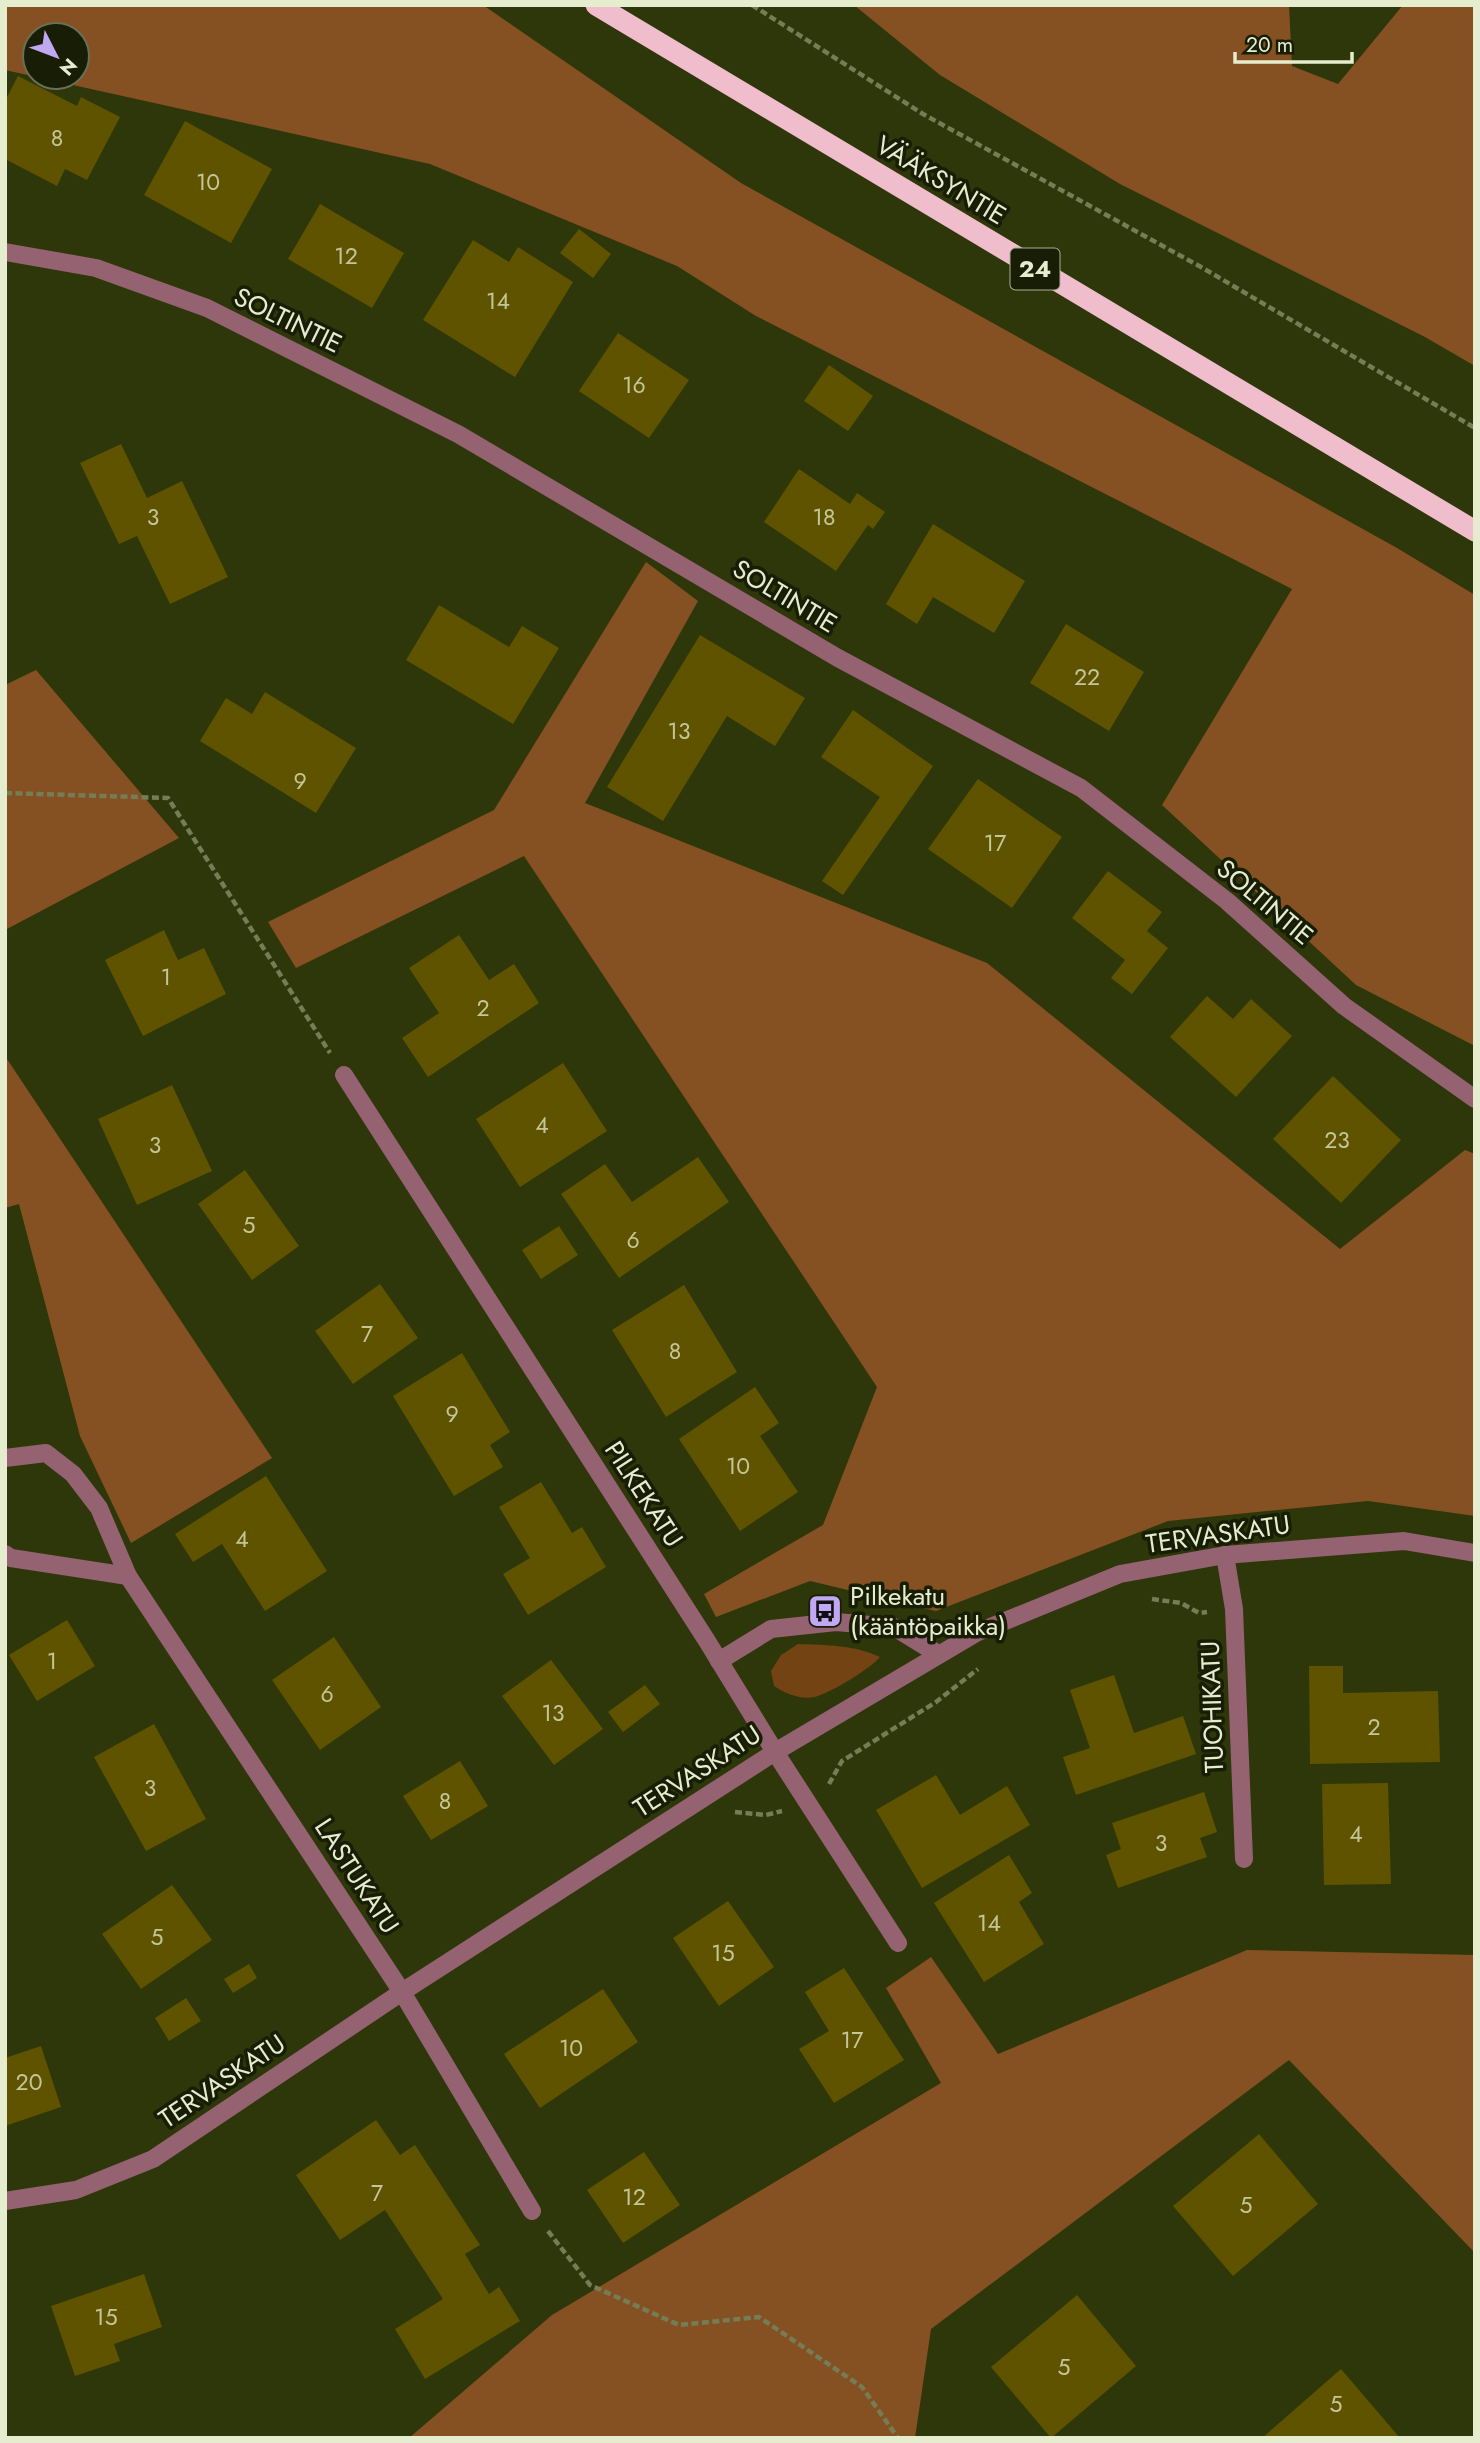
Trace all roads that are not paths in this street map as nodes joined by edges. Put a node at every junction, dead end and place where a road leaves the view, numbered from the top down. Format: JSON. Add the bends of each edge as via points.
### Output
{"nodes":[{"id":1,"x":596,"y":5,"type":"edge"},
{"id":2,"x":5,"y":251,"type":"edge"},
{"id":3,"x":1475,"y":531,"type":"edge"},
{"id":4,"x":344,"y":1075,"type":"road end"},
{"id":5,"x":1475,"y":1099,"type":"edge"},
{"id":6,"x":5,"y":1458,"type":"edge"},
{"id":7,"x":1475,"y":1553,"type":"edge"},
{"id":8,"x":5,"y":1555,"type":"edge"},
{"id":9,"x":1225,"y":1555,"type":"junction"},
{"id":10,"x":128,"y":1576,"type":"junction"},
{"id":11,"x":938,"y":1654,"type":"junction"},
{"id":12,"x":719,"y":1661,"type":"junction"},
{"id":13,"x":775,"y":1752,"type":"junction"},
{"id":14,"x":1244,"y":1859,"type":"dead end"},
{"id":15,"x":898,"y":1943,"type":"dead end"},
{"id":16,"x":402,"y":1992,"type":"junction"},
{"id":17,"x":5,"y":2201,"type":"edge"},
{"id":18,"x":532,"y":2211,"type":"road end"}],
"edges":[{"from":1,"to":3,"type":"highway","name":"VÄÄKSYNTIE","number":"24"},
{"from":2,"to":5,"type":"street","name":"SOLTINTIE","via":[[96,268],[207,308],[458,434],[838,659],[1081,788],[1227,901],[1345,1006]]},
{"from":4,"to":12,"type":"street","name":"PILKEKATU"},
{"from":6,"to":10,"type":"street","name":"LASTUKATU","via":[[46,1453],[73,1475],[99,1508]]},
{"from":7,"to":9,"type":"street","name":"TERVASKATU","via":[[1404,1541]]},
{"from":8,"to":10,"type":"street"},
{"from":9,"to":11,"type":"street","name":"TERVASKATU","via":[[1120,1574],[976,1633]]},
{"from":9,"to":14,"type":"street","name":"TUOHIKATU","via":[[1234,1609]]},
{"from":10,"to":16,"type":"street","name":"LASTUKATU"},
{"from":11,"to":12,"type":"street","via":[[894,1627],[836,1622],[771,1629]]},
{"from":11,"to":13,"type":"street","name":"TERVASKATU"},
{"from":12,"to":13,"type":"street","name":"PILKEKATU"},
{"from":13,"to":15,"type":"street","name":"PILKEKATU"},
{"from":13,"to":16,"type":"street","name":"TERVASKATU"},
{"from":16,"to":17,"type":"street","name":"TERVASKATU","via":[[153,2159],[76,2190]]},
{"from":16,"to":18,"type":"street","name":"LASTUKATU"}]}
